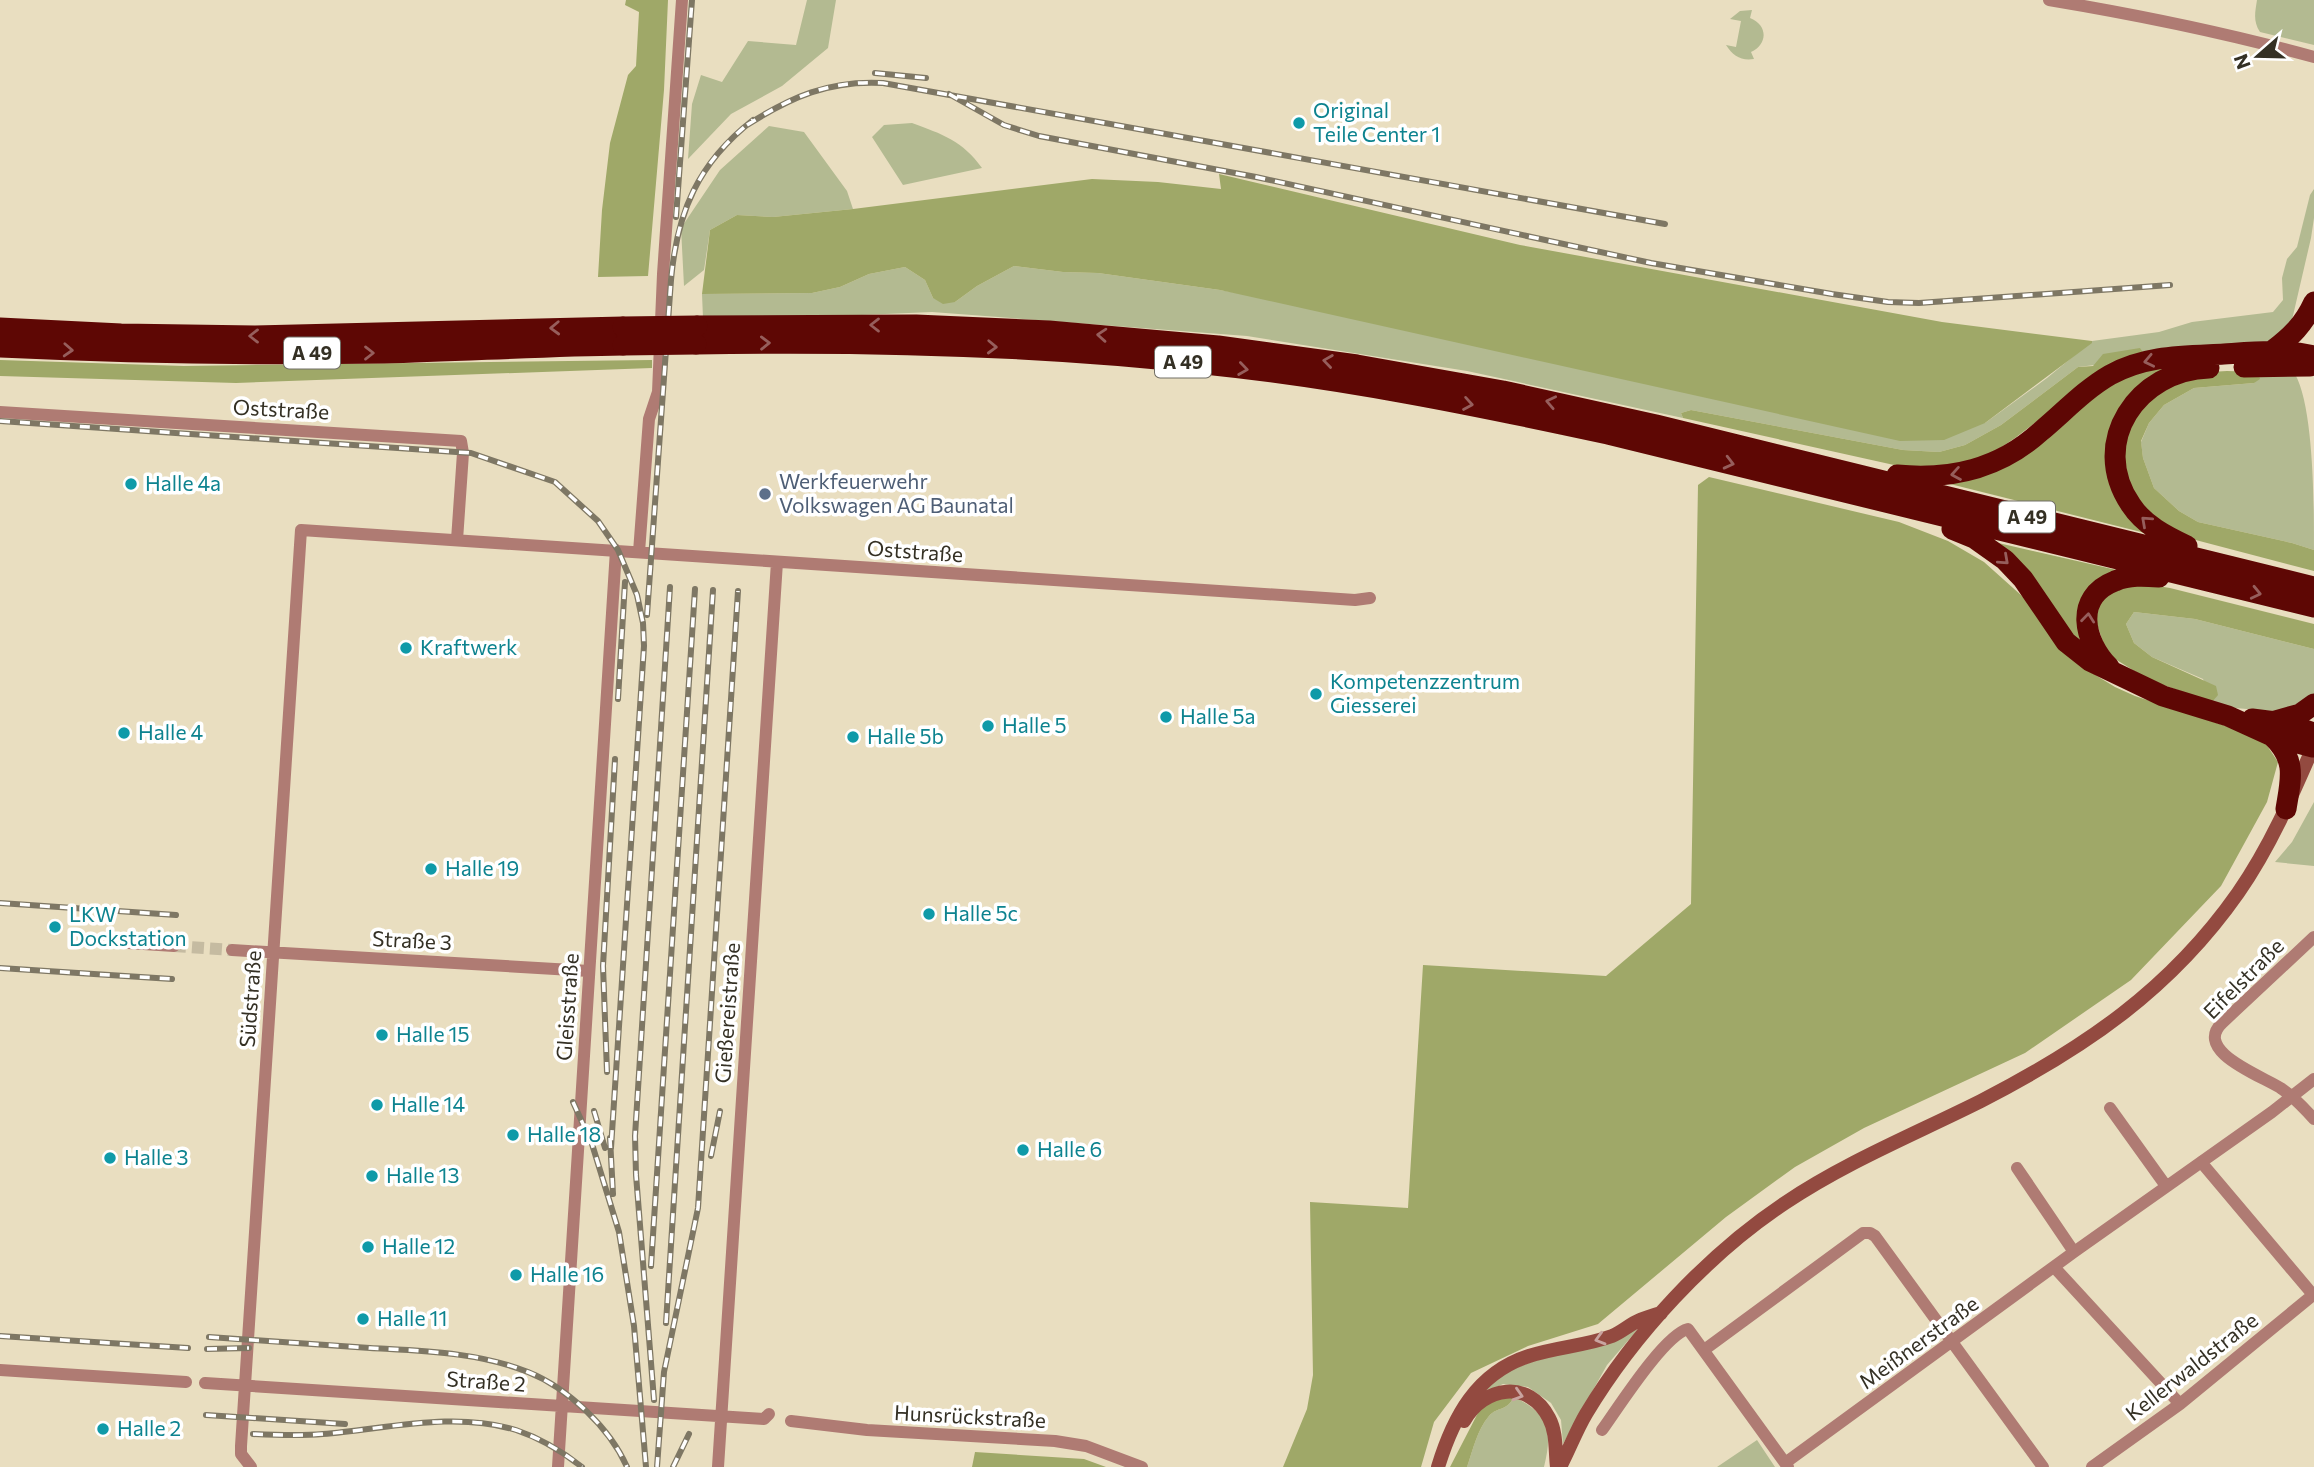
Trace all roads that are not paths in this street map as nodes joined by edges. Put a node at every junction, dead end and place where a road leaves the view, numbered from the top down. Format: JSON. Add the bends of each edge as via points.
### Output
{"nodes":[{"id":1,"x":682,"y":0,"type":"edge"},
{"id":2,"x":2049,"y":0,"type":"edge"},
{"id":3,"x":2064,"y":1,"type":"edge"},
{"id":4,"x":2314,"y":57,"type":"edge"},
{"id":5,"x":2314,"y":302,"type":"edge"},
{"id":6,"x":0,"y":328,"type":"edge"},
{"id":7,"x":696,"y":335,"type":"junction"},
{"id":8,"x":623,"y":336,"type":"junction"},
{"id":9,"x":0,"y":347,"type":"edge"},
{"id":10,"x":2272,"y":351,"type":"junction"},
{"id":11,"x":2314,"y":356,"type":"edge"},
{"id":12,"x":2314,"y":366,"type":"edge"},
{"id":13,"x":0,"y":412,"type":"edge"},
{"id":14,"x":1828,"y":468,"type":"junction"},
{"id":15,"x":1926,"y":511,"type":"junction"},
{"id":16,"x":300,"y":530,"type":"joint"},
{"id":17,"x":457,"y":540,"type":"junction"},
{"id":18,"x":616,"y":550,"type":"junction"},
{"id":19,"x":639,"y":552,"type":"junction"},
{"id":20,"x":777,"y":562,"type":"junction"},
{"id":21,"x":2227,"y":565,"type":"junction"},
{"id":22,"x":2198,"y":579,"type":"junction"},
{"id":23,"x":2314,"y":587,"type":"edge"},
{"id":24,"x":1370,"y":598,"type":"dead end"},
{"id":25,"x":2314,"y":607,"type":"edge"},
{"id":26,"x":2118,"y":676,"type":"junction"},
{"id":27,"x":2314,"y":704,"type":"edge"},
{"id":28,"x":2272,"y":729,"type":"junction"},
{"id":29,"x":2314,"y":743,"type":"edge"},
{"id":30,"x":2286,"y":809,"type":"junction"},
{"id":31,"x":2314,"y":937,"type":"edge"},
{"id":32,"x":113,"y":942,"type":"dead end"},
{"id":33,"x":174,"y":946,"type":"tunnel mouth"},
{"id":34,"x":232,"y":950,"type":"tunnel mouth"},
{"id":35,"x":273,"y":952,"type":"junction"},
{"id":36,"x":589,"y":971,"type":"junction"},
{"id":37,"x":2314,"y":1079,"type":"edge"},
{"id":38,"x":2291,"y":1097,"type":"junction"},
{"id":39,"x":2110,"y":1108,"type":"dead end"},
{"id":40,"x":2314,"y":1119,"type":"edge"},
{"id":41,"x":2201,"y":1161,"type":"junction"},
{"id":42,"x":2017,"y":1168,"type":"dead end"},
{"id":43,"x":2166,"y":1186,"type":"junction"},
{"id":44,"x":2074,"y":1252,"type":"junction"},
{"id":45,"x":2054,"y":1267,"type":"junction"},
{"id":46,"x":2314,"y":1295,"type":"edge"},
{"id":47,"x":1662,"y":1312,"type":"junction"},
{"id":48,"x":1953,"y":1342,"type":"junction"},
{"id":49,"x":1704,"y":1350,"type":"junction"},
{"id":50,"x":0,"y":1370,"type":"edge"},
{"id":51,"x":186,"y":1382,"type":"dead end"},
{"id":52,"x":205,"y":1383,"type":"dead end"},
{"id":53,"x":245,"y":1385,"type":"junction"},
{"id":54,"x":2180,"y":1404,"type":"junction"},
{"id":55,"x":562,"y":1406,"type":"junction"},
{"id":56,"x":721,"y":1416,"type":"junction"},
{"id":57,"x":776,"y":1420,"type":"joint"},
{"id":58,"x":1602,"y":1430,"type":"dead end"},
{"id":59,"x":1786,"y":1465,"type":"edge"},
{"id":60,"x":251,"y":1467,"type":"edge"},
{"id":61,"x":558,"y":1467,"type":"edge"},
{"id":62,"x":718,"y":1467,"type":"edge"},
{"id":63,"x":1142,"y":1467,"type":"edge"},
{"id":64,"x":1438,"y":1467,"type":"edge"},
{"id":65,"x":1445,"y":1467,"type":"edge"},
{"id":66,"x":1558,"y":1467,"type":"edge"},
{"id":67,"x":2043,"y":1467,"type":"edge"},
{"id":68,"x":2092,"y":1467,"type":"edge"}],
"edges":[{"from":1,"to":19,"type":"street","via":[[659,392],[649,419]]},
{"from":2,"to":3,"type":"street"},
{"from":3,"to":4,"type":"street","via":[[2161,19]]},
{"from":5,"to":10,"type":"highway","via":[[2305,320]]},
{"from":8,"to":6,"type":"highway","number":"A 49","one_way":true,"via":[[255,336]]},
{"from":7,"to":8,"type":"highway","number":"A 49","bridge":true},
{"from":14,"to":7,"type":"highway","number":"A 49","one_way":true,"via":[[1503,391],[1218,346],[916,325]]},
{"from":7,"to":15,"type":"highway","number":"A 49","one_way":true,"via":[[1049,350],[1363,385],[1517,414]]},
{"from":9,"to":8,"type":"highway","number":"A 49","one_way":true,"via":[[122,353],[384,353]]},
{"from":10,"to":11,"type":"highway"},
{"from":10,"to":14,"type":"highway","one_way":true,"via":[[2169,357],[2132,365],[2102,380],[2017,450],[1972,471],[1922,477]]},
{"from":21,"to":12,"type":"highway","one_way":true,"via":[[2160,532],[2130,503],[2116,463],[2125,417],[2147,389],[2186,370]]},
{"from":13,"to":17,"type":"street","name":"Oststraße","via":[[461,440]]},
{"from":14,"to":21,"type":"highway","number":"A 49"},
{"from":15,"to":22,"type":"highway","number":"A 49"},
{"from":15,"to":26,"type":"highway","one_way":true,"via":[[2005,560],[2074,650]]},
{"from":16,"to":17,"type":"street","name":"Oststraße"},
{"from":16,"to":35,"type":"street","name":"Südstraße"},
{"from":17,"to":18,"type":"street","name":"Oststraße"},
{"from":18,"to":19,"type":"street","name":"Oststraße"},
{"from":18,"to":36,"type":"street","name":"Gleisstraße"},
{"from":19,"to":20,"type":"street","name":"Oststraße"},
{"from":20,"to":24,"type":"street","name":"Oststraße"},
{"from":20,"to":56,"type":"street","name":"Gießereistraße"},
{"from":21,"to":23,"type":"highway","number":"A 49"},
{"from":22,"to":25,"type":"highway","number":"A 49","one_way":true},
{"from":26,"to":22,"type":"highway","one_way":true,"via":[[2087,634],[2088,610],[2095,595],[2108,583],[2125,578]]},
{"from":26,"to":28,"type":"highway","via":[[2163,696]]},
{"from":27,"to":28,"type":"highway"},
{"from":28,"to":29,"type":"highway"},
{"from":28,"to":30,"type":"highway","via":[[2289,758]]},
{"from":29,"to":30,"type":"main road"},
{"from":30,"to":47,"type":"main road","via":[[2237,894],[2171,973],[2115,1022],[2065,1055],[1844,1168],[1784,1204],[1720,1254]]},
{"from":31,"to":38,"type":"street","name":"Eifelstraße","via":[[2214,1035],[2220,1050]]},
{"from":32,"to":33,"type":"street"},
{"from":34,"to":35,"type":"street","name":"Straße 3"},
{"from":35,"to":36,"type":"street","name":"Straße 3"},
{"from":35,"to":53,"type":"street","name":"Südstraße"},
{"from":36,"to":55,"type":"street","name":"Gleisstraße"},
{"from":37,"to":38,"type":"street","name":"Meißnerstraße"},
{"from":38,"to":40,"type":"street"},
{"from":38,"to":41,"type":"street","name":"Meißnerstraße"},
{"from":39,"to":43,"type":"street"},
{"from":41,"to":43,"type":"street","name":"Meißnerstraße"},
{"from":41,"to":46,"type":"street"},
{"from":42,"to":44,"type":"street"},
{"from":43,"to":44,"type":"street","name":"Meißnerstraße"},
{"from":44,"to":45,"type":"street","name":"Meißnerstraße"},
{"from":45,"to":48,"type":"street","name":"Meißnerstraße"},
{"from":45,"to":54,"type":"street"},
{"from":46,"to":54,"type":"street","name":"Kellerwaldstraße"},
{"from":47,"to":64,"type":"main road","one_way":true,"via":[[1614,1335],[1530,1355],[1504,1366],[1476,1388],[1459,1413]]},
{"from":47,"to":66,"type":"main road","via":[[1586,1415]]},
{"from":48,"to":49,"type":"street","via":[[1875,1236],[1863,1233]]},
{"from":48,"to":59,"type":"street","name":"Meißnerstraße"},
{"from":48,"to":67,"type":"street"},
{"from":49,"to":58,"type":"street","via":[[1688,1329],[1682,1331],[1655,1357]]},
{"from":49,"to":59,"type":"street"},
{"from":50,"to":51,"type":"street"},
{"from":52,"to":53,"type":"street","name":"Straße 2"},
{"from":53,"to":55,"type":"street","name":"Straße 2"},
{"from":53,"to":60,"type":"street","name":"Südstraße","via":[[241,1454]]},
{"from":54,"to":68,"type":"street","name":"Kellerwaldstraße"},
{"from":55,"to":56,"type":"street","name":"Straße 2"},
{"from":55,"to":61,"type":"street","name":"Gleisstraße"},
{"from":56,"to":57,"type":"street","name":"Straße 2"},
{"from":56,"to":62,"type":"street","name":"Gießereistraße"},
{"from":57,"to":63,"type":"street","name":"Hunsrückstraße","via":[[1055,1441],[1086,1446]]},
{"from":65,"to":66,"type":"main road","one_way":true,"via":[[1467,1416],[1483,1398],[1502,1391],[1522,1394],[1540,1405],[1555,1437]]}]}
